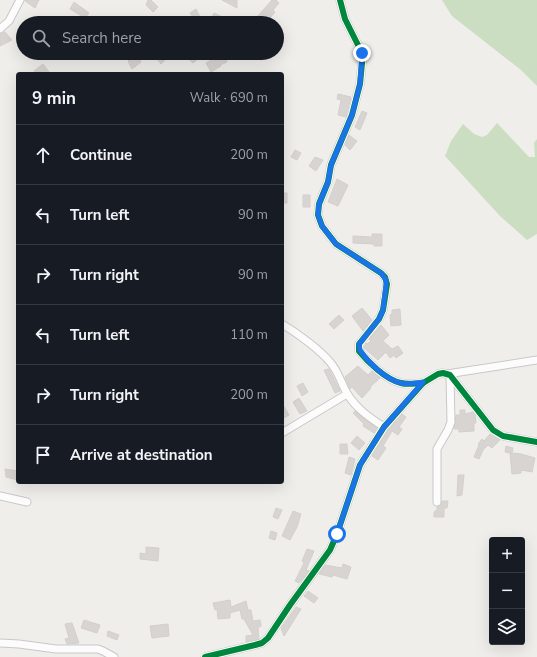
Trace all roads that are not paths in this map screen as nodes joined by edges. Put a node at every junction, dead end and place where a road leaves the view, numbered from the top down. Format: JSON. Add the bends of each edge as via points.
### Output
{"nodes":[{"id":1,"x":20,"y":0,"type":"edge"},
{"id":2,"x":340,"y":0,"type":"edge"},
{"id":3,"x":0,"y":29,"type":"edge"},
{"id":4,"x":284,"y":325,"type":"edge"},
{"id":5,"x":537,"y":360,"type":"edge"},
{"id":6,"x":448,"y":374,"type":"junction"},
{"id":7,"x":423,"y":382,"type":"junction"},
{"id":8,"x":347,"y":394,"type":"junction"},
{"id":9,"x":384,"y":427,"type":"junction"},
{"id":10,"x":284,"y":432,"type":"edge"},
{"id":11,"x":537,"y":442,"type":"edge"},
{"id":12,"x":0,"y":496,"type":"edge"},
{"id":13,"x":26,"y":502,"type":"dead end"},
{"id":14,"x":437,"y":502,"type":"dead end"},
{"id":15,"x":0,"y":643,"type":"edge"},
{"id":16,"x":114,"y":657,"type":"edge"},
{"id":17,"x":205,"y":657,"type":"edge"}],
"edges":[{"from":1,"to":3,"type":"street","via":[[9,21]]},
{"from":2,"to":7,"type":"street","via":[[345,19],[362,53],[360,84],[352,115],[331,165],[318,215],[322,226],[336,244],[381,273],[386,280],[382,314],[359,344],[360,350],[385,376],[394,381]]},
{"from":4,"to":8,"type":"street","via":[[296,332],[330,362]]},
{"from":5,"to":6,"type":"street"},
{"from":6,"to":7,"type":"street","via":[[438,374]]},
{"from":6,"to":11,"type":"street","via":[[493,430],[502,436]]},
{"from":6,"to":14,"type":"street","via":[[451,422],[437,449]]},
{"from":7,"to":9,"type":"street"},
{"from":8,"to":9,"type":"street","via":[[361,411]]},
{"from":8,"to":10,"type":"street"},
{"from":9,"to":17,"type":"street","via":[[360,465],[330,550],[268,638],[262,643]]},
{"from":12,"to":13,"type":"street"},
{"from":15,"to":16,"type":"street","via":[[45,648],[98,649]]}]}
